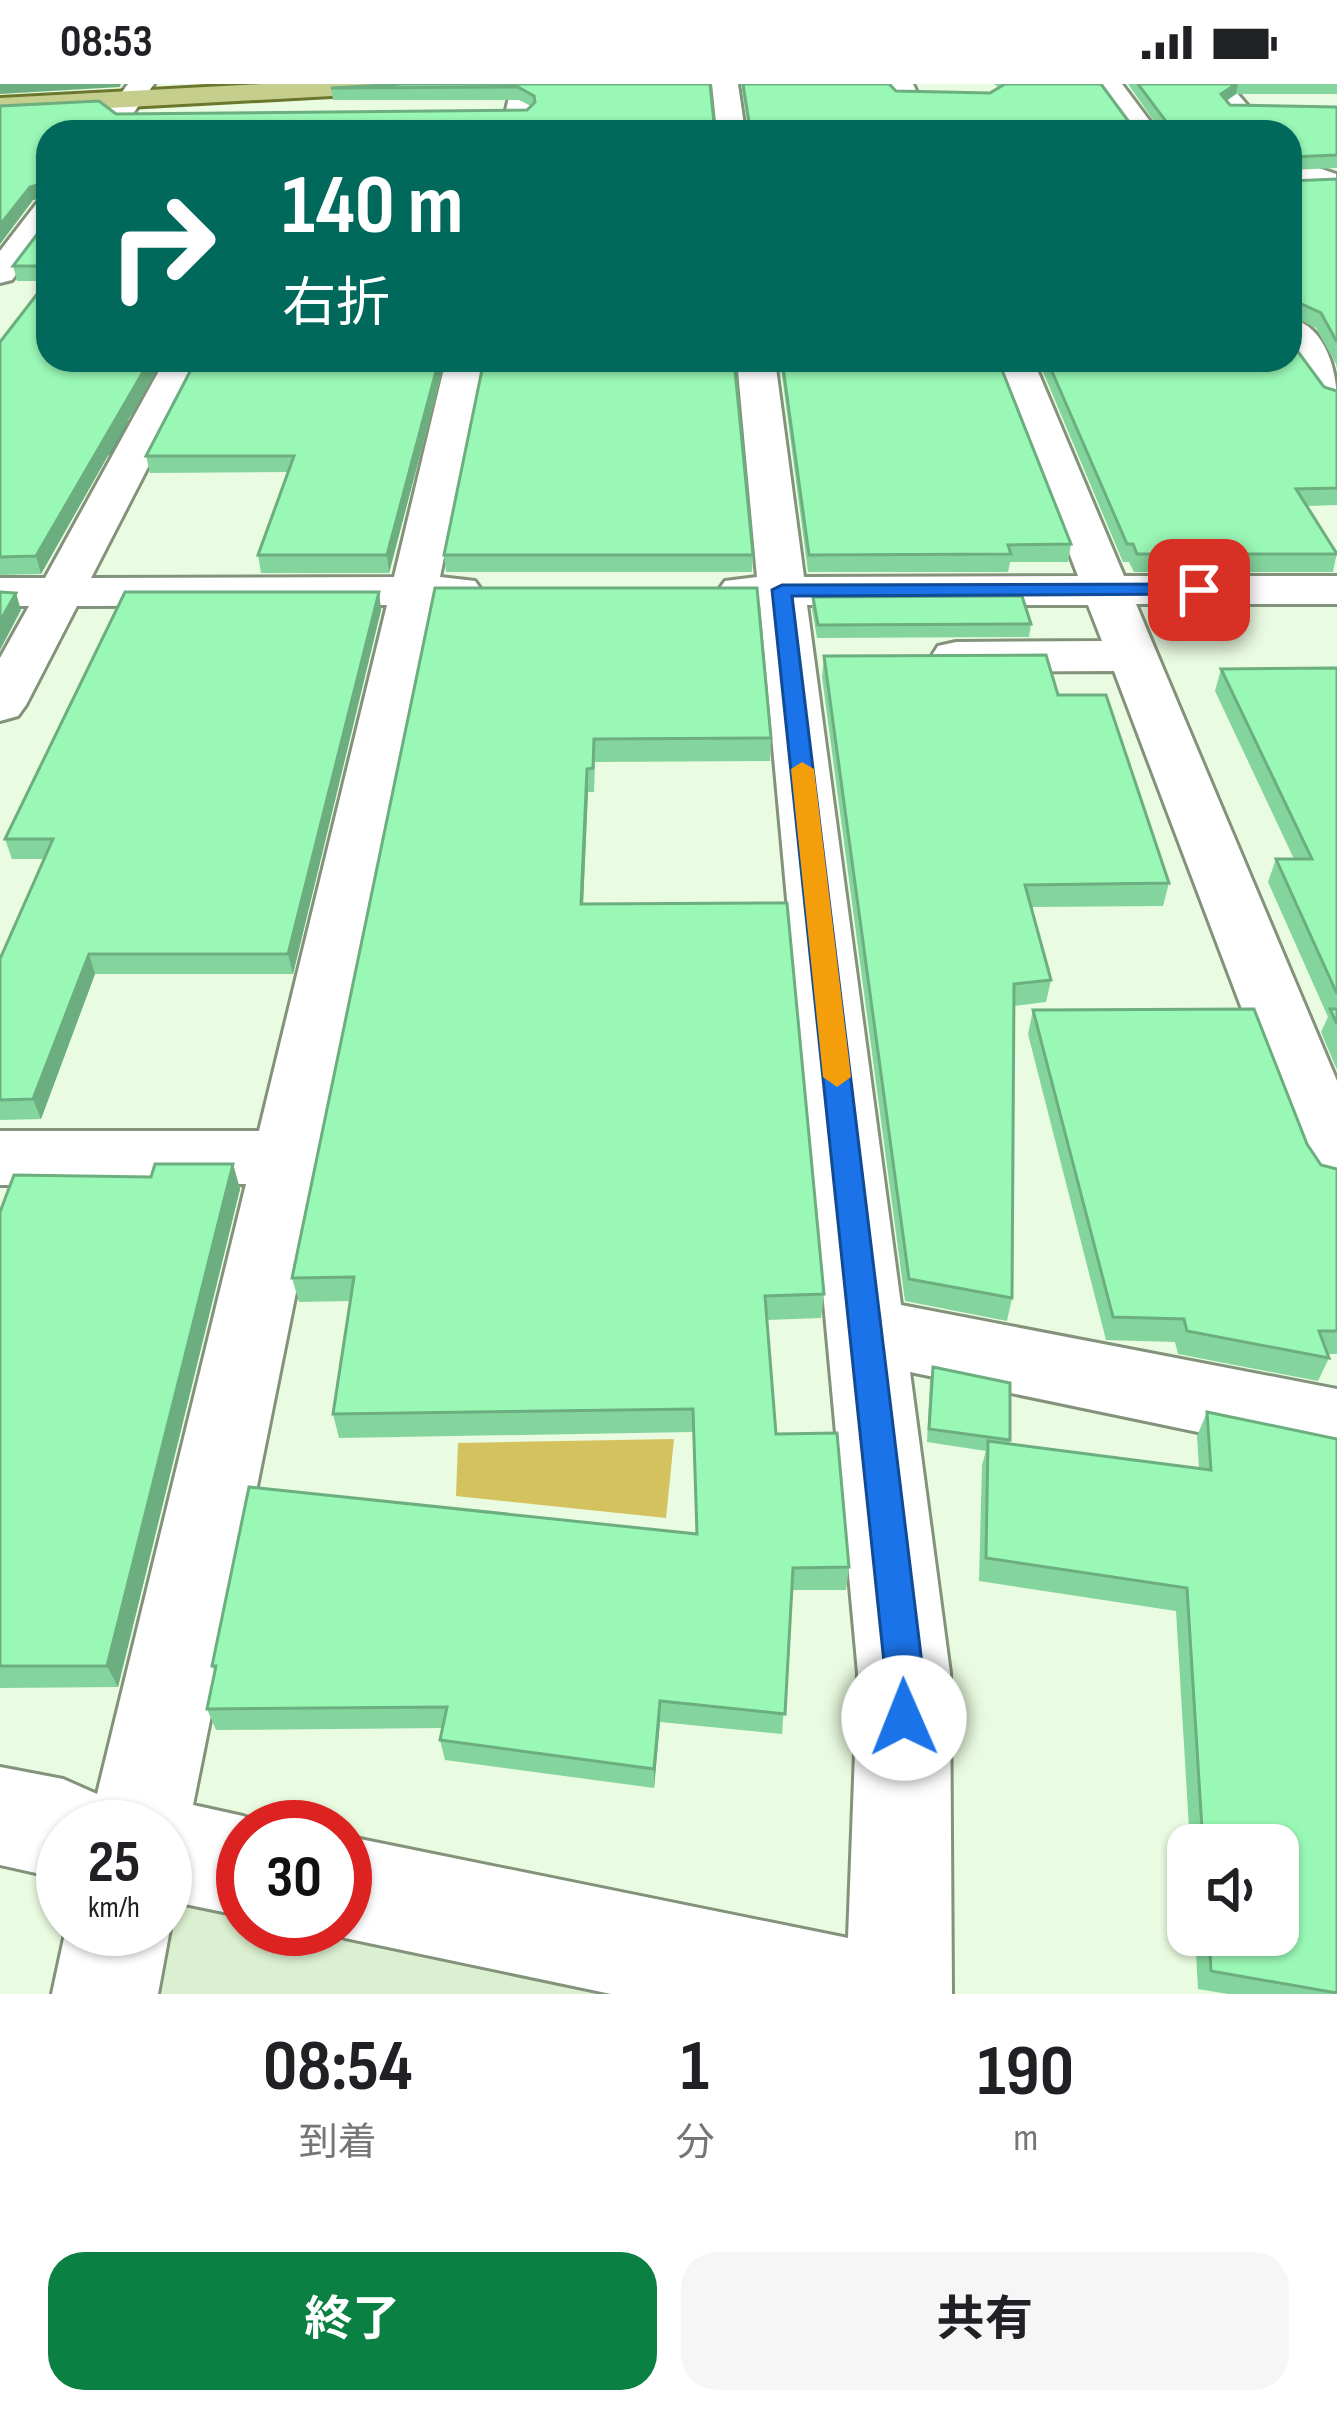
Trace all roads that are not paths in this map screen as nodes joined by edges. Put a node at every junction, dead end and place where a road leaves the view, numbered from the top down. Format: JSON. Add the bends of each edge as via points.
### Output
{"nodes":[{"id":1,"x":239,"y":84,"type":"edge"},
{"id":2,"x":405,"y":84,"type":"edge"},
{"id":3,"x":525,"y":84,"type":"edge"},
{"id":4,"x":725,"y":84,"type":"edge"},
{"id":5,"x":1109,"y":84,"type":"edge"},
{"id":6,"x":1215,"y":84,"type":"edge"},
{"id":7,"x":910,"y":90,"type":"edge"},
{"id":8,"x":0,"y":97,"type":"edge"},
{"id":9,"x":126,"y":104,"type":"edge"},
{"id":10,"x":0,"y":106,"type":"edge"},
{"id":11,"x":378,"y":113,"type":"edge"},
{"id":12,"x":1244,"y":116,"type":"edge"},
{"id":13,"x":510,"y":119,"type":"edge"},
{"id":14,"x":730,"y":120,"type":"edge"},
{"id":15,"x":918,"y":120,"type":"edge"},
{"id":16,"x":1135,"y":120,"type":"edge"},
{"id":17,"x":1302,"y":171,"type":"edge"},
{"id":18,"x":1332,"y":180,"type":"edge"},
{"id":19,"x":1302,"y":181,"type":"edge"},
{"id":20,"x":36,"y":196,"type":"edge"},
{"id":21,"x":16,"y":197,"type":"edge"},
{"id":22,"x":36,"y":226,"type":"edge"},
{"id":23,"x":0,"y":273,"type":"edge"},
{"id":24,"x":1302,"y":345,"type":"edge"},
{"id":25,"x":178,"y":372,"type":"edge"},
{"id":26,"x":462,"y":372,"type":"edge"},
{"id":27,"x":758,"y":372,"type":"edge"},
{"id":28,"x":1019,"y":372,"type":"edge"},
{"id":29,"x":1337,"y":392,"type":"edge"},
{"id":30,"x":782,"y":590,"type":"junction"},
{"id":31,"x":1107,"y":590,"type":"junction"},
{"id":32,"x":1337,"y":590,"type":"edge"},
{"id":33,"x":415,"y":591,"type":"junction"},
{"id":34,"x":507,"y":591,"type":"edge"},
{"id":35,"x":690,"y":591,"type":"edge"},
{"id":36,"x":0,"y":592,"type":"edge"},
{"id":37,"x":60,"y":592,"type":"junction"},
{"id":38,"x":1133,"y":656,"type":"junction"},
{"id":39,"x":904,"y":658,"type":"edge"},
{"id":40,"x":0,"y":705,"type":"edge"},
{"id":41,"x":291,"y":1157,"type":"junction"},
{"id":42,"x":0,"y":1158,"type":"edge"},
{"id":43,"x":1337,"y":1165,"type":"edge"},
{"id":44,"x":865,"y":1330,"type":"junction"},
{"id":45,"x":1337,"y":1425,"type":"edge"},
{"id":46,"x":145,"y":1800,"type":"edge"},
{"id":47,"x":0,"y":1816,"type":"edge"},
{"id":48,"x":36,"y":1823,"type":"edge"},
{"id":49,"x":372,"y":1893,"type":"edge"},
{"id":50,"x":113,"y":1956,"type":"edge"},
{"id":51,"x":105,"y":1994,"type":"edge"},
{"id":52,"x":864,"y":1994,"type":"edge"},
{"id":53,"x":899,"y":1994,"type":"edge"}],
"edges":[{"from":1,"to":9,"type":"main road"},
{"from":2,"to":9,"type":"main road"},
{"from":3,"to":13,"type":"street"},
{"from":4,"to":14,"type":"street"},
{"from":5,"to":16,"type":"street"},
{"from":6,"to":12,"type":"street"},
{"from":7,"to":15,"type":"street"},
{"from":8,"to":9,"type":"main road"},
{"from":9,"to":10,"type":"main road"},
{"from":9,"to":11,"type":"street"},
{"from":17,"to":18,"type":"street"},
{"from":18,"to":19,"type":"street"},
{"from":20,"to":21,"type":"street"},
{"from":22,"to":23,"type":"street"},
{"from":24,"to":29,"type":"street"},
{"from":25,"to":37,"type":"street"},
{"from":26,"to":33,"type":"street"},
{"from":27,"to":30,"type":"street"},
{"from":28,"to":31,"type":"street"},
{"from":30,"to":31,"type":"street"},
{"from":30,"to":35,"type":"street"},
{"from":30,"to":44,"type":"street","via":[[812,658]]},
{"from":31,"to":32,"type":"street"},
{"from":31,"to":38,"type":"street"},
{"from":33,"to":34,"type":"street"},
{"from":33,"to":37,"type":"street"},
{"from":33,"to":41,"type":"street"},
{"from":36,"to":37,"type":"street"},
{"from":37,"to":40,"type":"street"},
{"from":38,"to":39,"type":"street"},
{"from":38,"to":43,"type":"street"},
{"from":41,"to":42,"type":"street"},
{"from":41,"to":46,"type":"street"},
{"from":44,"to":45,"type":"street"},
{"from":44,"to":53,"type":"street","via":[[904,1672]]},
{"from":47,"to":48,"type":"street"},
{"from":49,"to":52,"type":"street"},
{"from":50,"to":51,"type":"street"}]}
